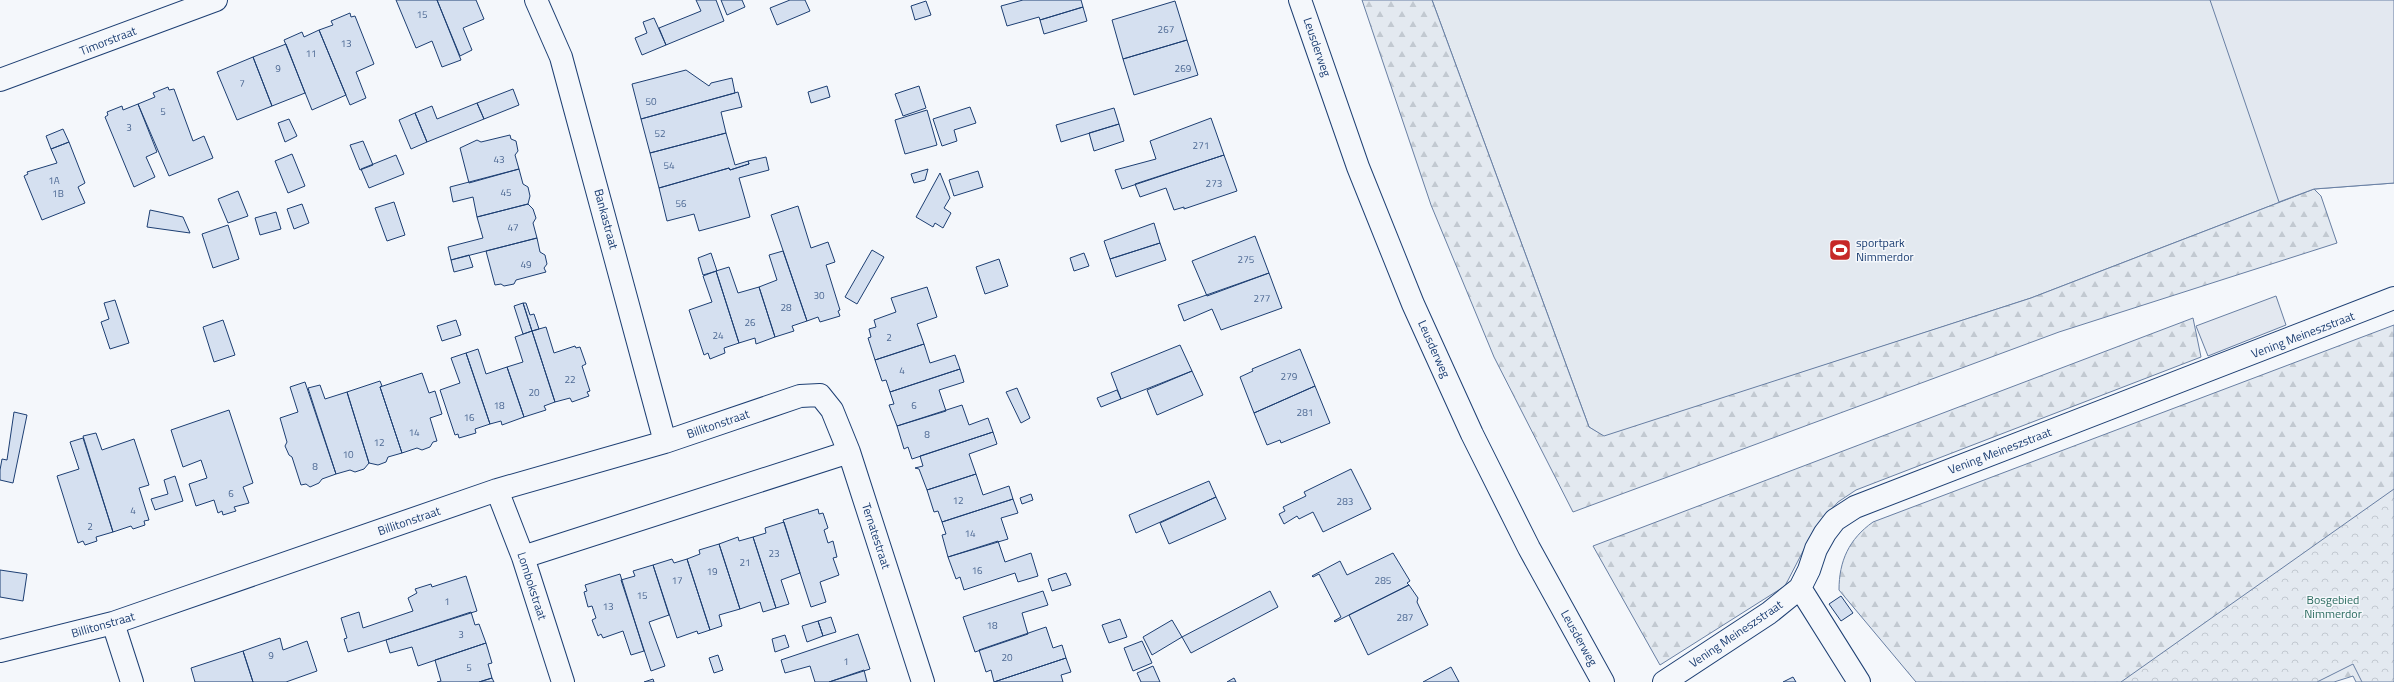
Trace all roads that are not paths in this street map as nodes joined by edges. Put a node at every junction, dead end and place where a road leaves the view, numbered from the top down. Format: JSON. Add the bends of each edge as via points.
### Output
{"nodes":[{"id":1,"x":216,"y":0,"type":"edge"},
{"id":2,"x":536,"y":0,"type":"edge"},
{"id":3,"x":1300,"y":0,"type":"edge"},
{"id":4,"x":0,"y":80,"type":"edge"},
{"id":5,"x":2394,"y":298,"type":"edge"},
{"id":6,"x":820,"y":395,"type":"joint"},
{"id":7,"x":666,"y":442,"type":"junction"},
{"id":8,"x":849,"y":452,"type":"junction"},
{"id":9,"x":498,"y":490,"type":"junction"},
{"id":10,"x":523,"y":557,"type":"junction"},
{"id":11,"x":1800,"y":588,"type":"junction"},
{"id":12,"x":113,"y":624,"type":"junction"},
{"id":13,"x":0,"y":651,"type":"edge"},
{"id":14,"x":132,"y":682,"type":"edge"},
{"id":15,"x":564,"y":682,"type":"edge"},
{"id":16,"x":923,"y":682,"type":"edge"},
{"id":17,"x":1603,"y":682,"type":"edge"},
{"id":18,"x":1664,"y":682,"type":"edge"},
{"id":19,"x":1859,"y":682,"type":"edge"}],
"edges":[{"from":1,"to":4,"type":"street","name":"Timorstraat"},
{"from":2,"to":7,"type":"street","name":"Bankastraat","via":[[561,57]]},
{"from":3,"to":17,"type":"street","name":"Leusderweg","via":[[1358,167],[1413,304],[1472,434],[1529,548]]},
{"from":5,"to":11,"type":"street","name":"Vening Meineszstraat","via":[[1855,507],[1835,520],[1825,533]]},
{"from":6,"to":7,"type":"street","name":"Billitonstraat","via":[[800,396]]},
{"from":6,"to":8,"type":"street","name":"Ternatestraat","via":[[832,410]]},
{"from":7,"to":9,"type":"street","name":"Billitonstraat"},
{"from":8,"to":10,"type":"street"},
{"from":8,"to":16,"type":"street","name":"Ternatestraat"},
{"from":9,"to":10,"type":"street","name":"Lombokstraat"},
{"from":9,"to":12,"type":"street","name":"Billitonstraat"},
{"from":10,"to":15,"type":"street","name":"Lombokstraat"},
{"from":11,"to":18,"type":"street","name":"Vening Meineszstraat","via":[[1769,613]]},
{"from":11,"to":19,"type":"street"},
{"from":12,"to":13,"type":"street","name":"Billitonstraat"},
{"from":12,"to":14,"type":"street"}]}
